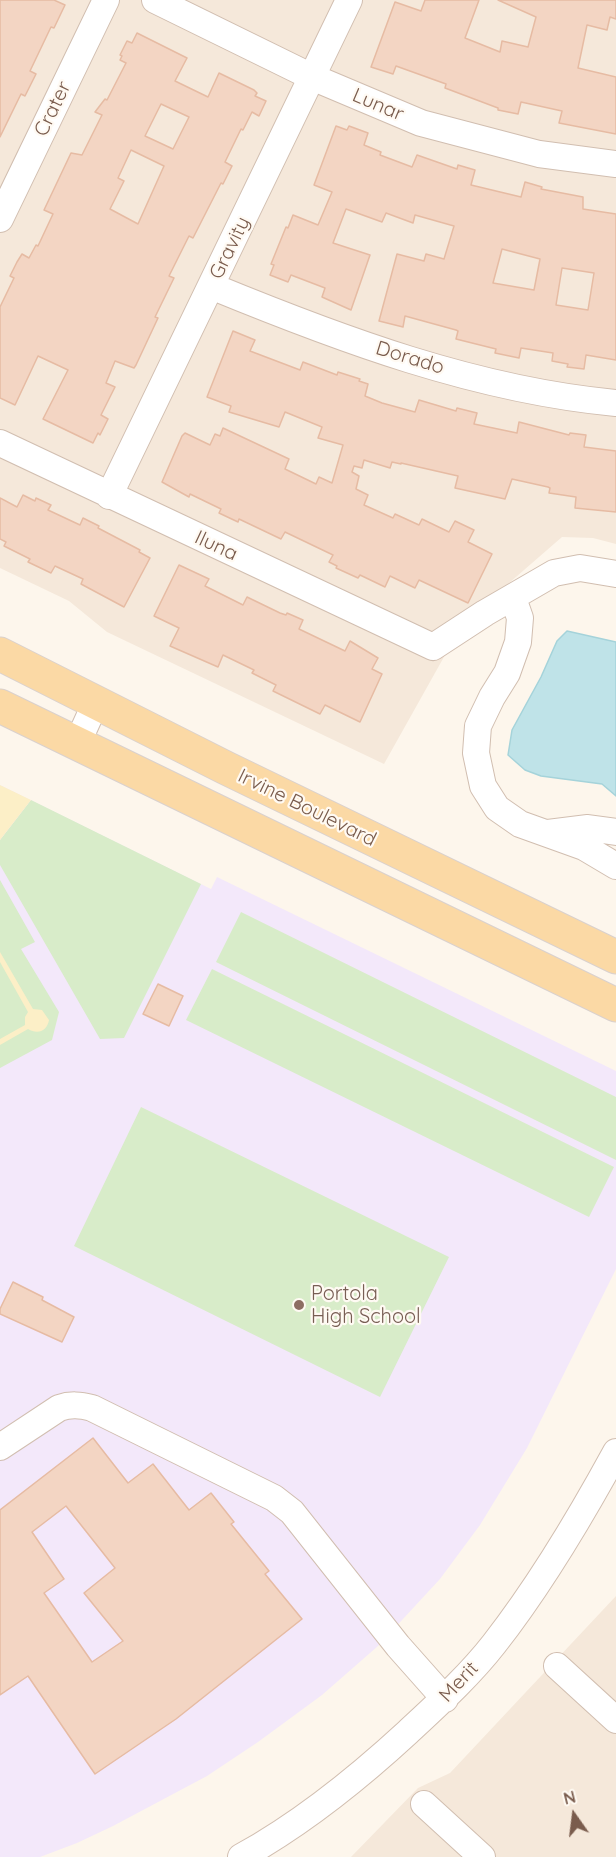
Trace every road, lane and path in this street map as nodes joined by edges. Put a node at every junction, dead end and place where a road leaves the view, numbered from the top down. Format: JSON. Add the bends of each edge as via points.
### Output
{"nodes":[{"id":1,"x":106,"y":0,"type":"edge"},
{"id":2,"x":155,"y":0,"type":"edge"},
{"id":3,"x":350,"y":0,"type":"edge"},
{"id":4,"x":312,"y":77,"type":"junction"},
{"id":5,"x":616,"y":164,"type":"edge"},
{"id":6,"x":0,"y":219,"type":"edge"},
{"id":7,"x":211,"y":286,"type":"junction"},
{"id":8,"x":616,"y":403,"type":"edge"},
{"id":9,"x":0,"y":443,"type":"edge"},
{"id":10,"x":109,"y":495,"type":"junction"},
{"id":11,"x":580,"y":568,"type":"junction"},
{"id":12,"x":616,"y":574,"type":"edge"},
{"id":13,"x":616,"y":594,"type":"edge"},
{"id":14,"x":513,"y":598,"type":"junction"},
{"id":15,"x":0,"y":654,"type":"edge"},
{"id":16,"x":96,"y":702,"type":"junction"},
{"id":17,"x":0,"y":706,"type":"edge"},
{"id":18,"x":77,"y":744,"type":"junction"},
{"id":19,"x":616,"y":832,"type":"edge"},
{"id":20,"x":545,"y":833,"type":"junction"},
{"id":21,"x":616,"y":866,"type":"edge"},
{"id":22,"x":616,"y":957,"type":"edge"},
{"id":23,"x":616,"y":1005,"type":"edge"},
{"id":24,"x":0,"y":1447,"type":"edge"},
{"id":25,"x":616,"y":1452,"type":"edge"},
{"id":26,"x":557,"y":1666,"type":"dead end"},
{"id":27,"x":445,"y":1699,"type":"junction"},
{"id":28,"x":616,"y":1720,"type":"edge"},
{"id":29,"x":424,"y":1804,"type":"dead end"},
{"id":30,"x":241,"y":1857,"type":"edge"},
{"id":31,"x":482,"y":1857,"type":"edge"}],
"edges":[{"from":1,"to":6,"type":"street","name":"Crater"},
{"from":2,"to":4,"type":"street","name":"Lunar"},
{"from":3,"to":4,"type":"street","name":"Gravity"},
{"from":4,"to":5,"type":"street","name":"Lunar","via":[[421,123],[539,154]]},
{"from":4,"to":7,"type":"street","name":"Gravity"},
{"from":7,"to":8,"type":"street","name":"Dorado","via":[[429,366],[508,386]]},
{"from":7,"to":10,"type":"street","name":"Gravity"},
{"from":9,"to":10,"type":"street","name":"Iluna"},
{"from":10,"to":14,"type":"street","name":"Iluna","via":[[433,647]]},
{"from":11,"to":12,"type":"street"},
{"from":11,"to":13,"type":"street"},
{"from":11,"to":14,"type":"street","via":[[554,573]]},
{"from":14,"to":20,"type":"street","via":[[520,618],[518,642],[507,674],[478,726],[476,753],[483,786],[497,808],[520,824]]},
{"from":15,"to":16,"type":"main road","name":"Irvine Boulevard"},
{"from":16,"to":18,"type":"street"},
{"from":16,"to":22,"type":"main road","name":"Irvine Boulevard"},
{"from":17,"to":18,"type":"main road"},
{"from":18,"to":23,"type":"main road"},
{"from":19,"to":20,"type":"street","via":[[588,828]]},
{"from":20,"to":21,"type":"street","via":[[584,847]]},
{"from":24,"to":27,"type":"street","via":[[59,1408],[79,1405],[274,1498],[292,1512]]},
{"from":25,"to":27,"type":"street","name":"Merit","via":[[552,1563],[494,1645]]},
{"from":26,"to":28,"type":"street"},
{"from":27,"to":30,"type":"street","name":"Merit","via":[[363,1773],[308,1815]]},
{"from":29,"to":31,"type":"street"}]}
